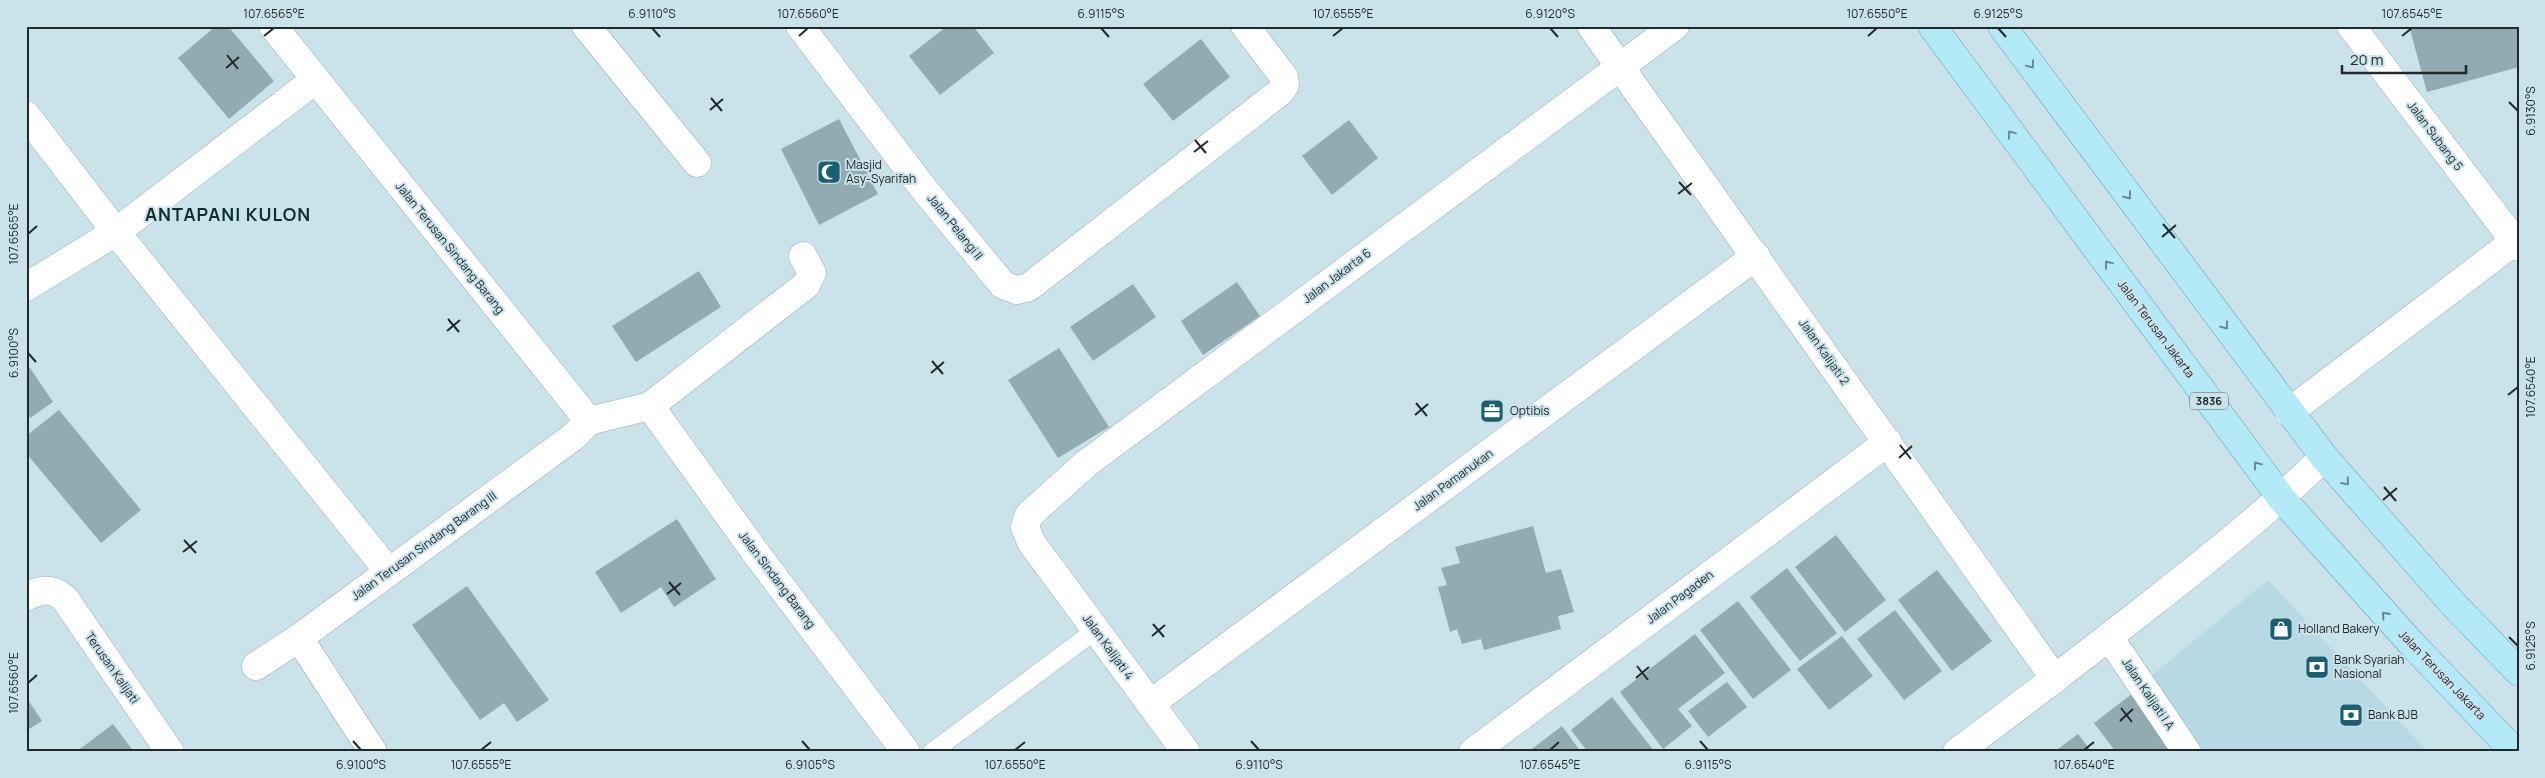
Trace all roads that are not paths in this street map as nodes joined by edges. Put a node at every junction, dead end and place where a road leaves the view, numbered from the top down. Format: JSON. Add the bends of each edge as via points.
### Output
{"nodes":[{"id":1,"x":273,"y":26,"type":"edge"},
{"id":2,"x":586,"y":26,"type":"edge"},
{"id":3,"x":800,"y":26,"type":"edge"},
{"id":4,"x":1245,"y":26,"type":"edge"},
{"id":5,"x":1591,"y":26,"type":"edge"},
{"id":6,"x":1675,"y":26,"type":"edge"},
{"id":7,"x":1932,"y":26,"type":"edge"},
{"id":8,"x":2002,"y":26,"type":"edge"},
{"id":9,"x":2351,"y":26,"type":"edge"},
{"id":10,"x":1620,"y":65,"type":"junction"},
{"id":11,"x":315,"y":80,"type":"junction"},
{"id":12,"x":26,"y":115,"type":"edge"},
{"id":13,"x":697,"y":163,"type":"dead end"},
{"id":14,"x":116,"y":232,"type":"junction"},
{"id":15,"x":2518,"y":242,"type":"edge"},
{"id":16,"x":803,"y":256,"type":"dead end"},
{"id":17,"x":1756,"y":256,"type":"junction"},
{"id":18,"x":26,"y":287,"type":"edge"},
{"id":19,"x":650,"y":406,"type":"junction"},
{"id":20,"x":2289,"y":412,"type":"junction"},
{"id":21,"x":589,"y":420,"type":"junction"},
{"id":22,"x":1888,"y":442,"type":"junction"},
{"id":23,"x":2324,"y":457,"type":"junction"},
{"id":24,"x":2282,"y":499,"type":"junction"},
{"id":25,"x":1032,"y":542,"type":"joint"},
{"id":26,"x":389,"y":572,"type":"junction"},
{"id":27,"x":38,"y":594,"type":"edge"},
{"id":28,"x":1096,"y":630,"type":"junction"},
{"id":29,"x":2108,"y":637,"type":"junction"},
{"id":30,"x":299,"y":638,"type":"junction"},
{"id":31,"x":256,"y":666,"type":"dead end"},
{"id":32,"x":2519,"y":672,"type":"edge"},
{"id":33,"x":2055,"y":679,"type":"junction"},
{"id":34,"x":1150,"y":704,"type":"junction"},
{"id":35,"x":170,"y":752,"type":"edge"},
{"id":36,"x":374,"y":752,"type":"edge"},
{"id":37,"x":906,"y":752,"type":"edge"},
{"id":38,"x":932,"y":752,"type":"edge"},
{"id":39,"x":1186,"y":752,"type":"edge"},
{"id":40,"x":1473,"y":752,"type":"edge"},
{"id":41,"x":1957,"y":752,"type":"edge"},
{"id":42,"x":2188,"y":752,"type":"edge"},
{"id":43,"x":2515,"y":752,"type":"edge"}],
"edges":[{"from":1,"to":11,"type":"street","name":"Jalan Terusan Sindang Barang"},
{"from":2,"to":13,"type":"street"},
{"from":3,"to":4,"type":"street","name":"Jalan Pelangi II","via":[[923,188],[1003,286],[1016,290],[1030,287],[1275,97],[1285,85],[1284,77]]},
{"from":5,"to":10,"type":"street","name":"Jalan Kalijati 2"},
{"from":6,"to":10,"type":"street","name":"Jalan Jakarta 6"},
{"from":24,"to":7,"type":"main road","name":"Jalan Terusan Jakarta","number":"3836","one_way":true},
{"from":8,"to":20,"type":"main road","one_way":true},
{"from":9,"to":15,"type":"street","name":"Jalan Subang 5"},
{"from":10,"to":17,"type":"street","name":"Jalan Kalijati 2"},
{"from":10,"to":25,"type":"street","name":"Jalan Jakarta 6","via":[[1087,462],[1029,515],[1025,527]]},
{"from":11,"to":14,"type":"street"},
{"from":11,"to":21,"type":"street","name":"Jalan Terusan Sindang Barang"},
{"from":12,"to":14,"type":"street"},
{"from":14,"to":18,"type":"street"},
{"from":14,"to":26,"type":"street"},
{"from":15,"to":20,"type":"street"},
{"from":16,"to":19,"type":"street","via":[[812,273],[806,285]]},
{"from":17,"to":22,"type":"street","name":"Jalan Kalijati 2"},
{"from":17,"to":34,"type":"street","name":"Jalan Pamanukan"},
{"from":19,"to":21,"type":"street"},
{"from":19,"to":37,"type":"street","name":"Jalan Sindang Barang"},
{"from":20,"to":23,"type":"main road"},
{"from":21,"to":26,"type":"street","name":"Jalan Terusan Sindang Barang III","via":[[573,437]]},
{"from":22,"to":33,"type":"street","name":"Jalan Kalijati 2"},
{"from":22,"to":40,"type":"street","name":"Jalan Pagaden"},
{"from":23,"to":24,"type":"street"},
{"from":23,"to":32,"type":"main road","one_way":true},
{"from":24,"to":29,"type":"street"},
{"from":43,"to":24,"type":"main road","name":"Jalan Terusan Jakarta","number":"3836","one_way":true,"via":[[2411,643]]},
{"from":25,"to":28,"type":"street","name":"Jalan Kalijati 4"},
{"from":26,"to":30,"type":"street","name":"Jalan Terusan Sindang Barang III"},
{"from":27,"to":35,"type":"street","name":"Terusan Kalijati","via":[[57,592],[65,599]]},
{"from":28,"to":34,"type":"street","name":"Jalan Kalijati 4"},
{"from":28,"to":38,"type":"lane"},
{"from":29,"to":33,"type":"street"},
{"from":29,"to":42,"type":"street","name":"Jalan Kalijati I A"},
{"from":30,"to":31,"type":"street","name":"Jalan Terusan Sindang Barang III"},
{"from":30,"to":36,"type":"street"},
{"from":33,"to":41,"type":"street"},
{"from":34,"to":39,"type":"street","name":"Jalan Kalijati 4"}]}
